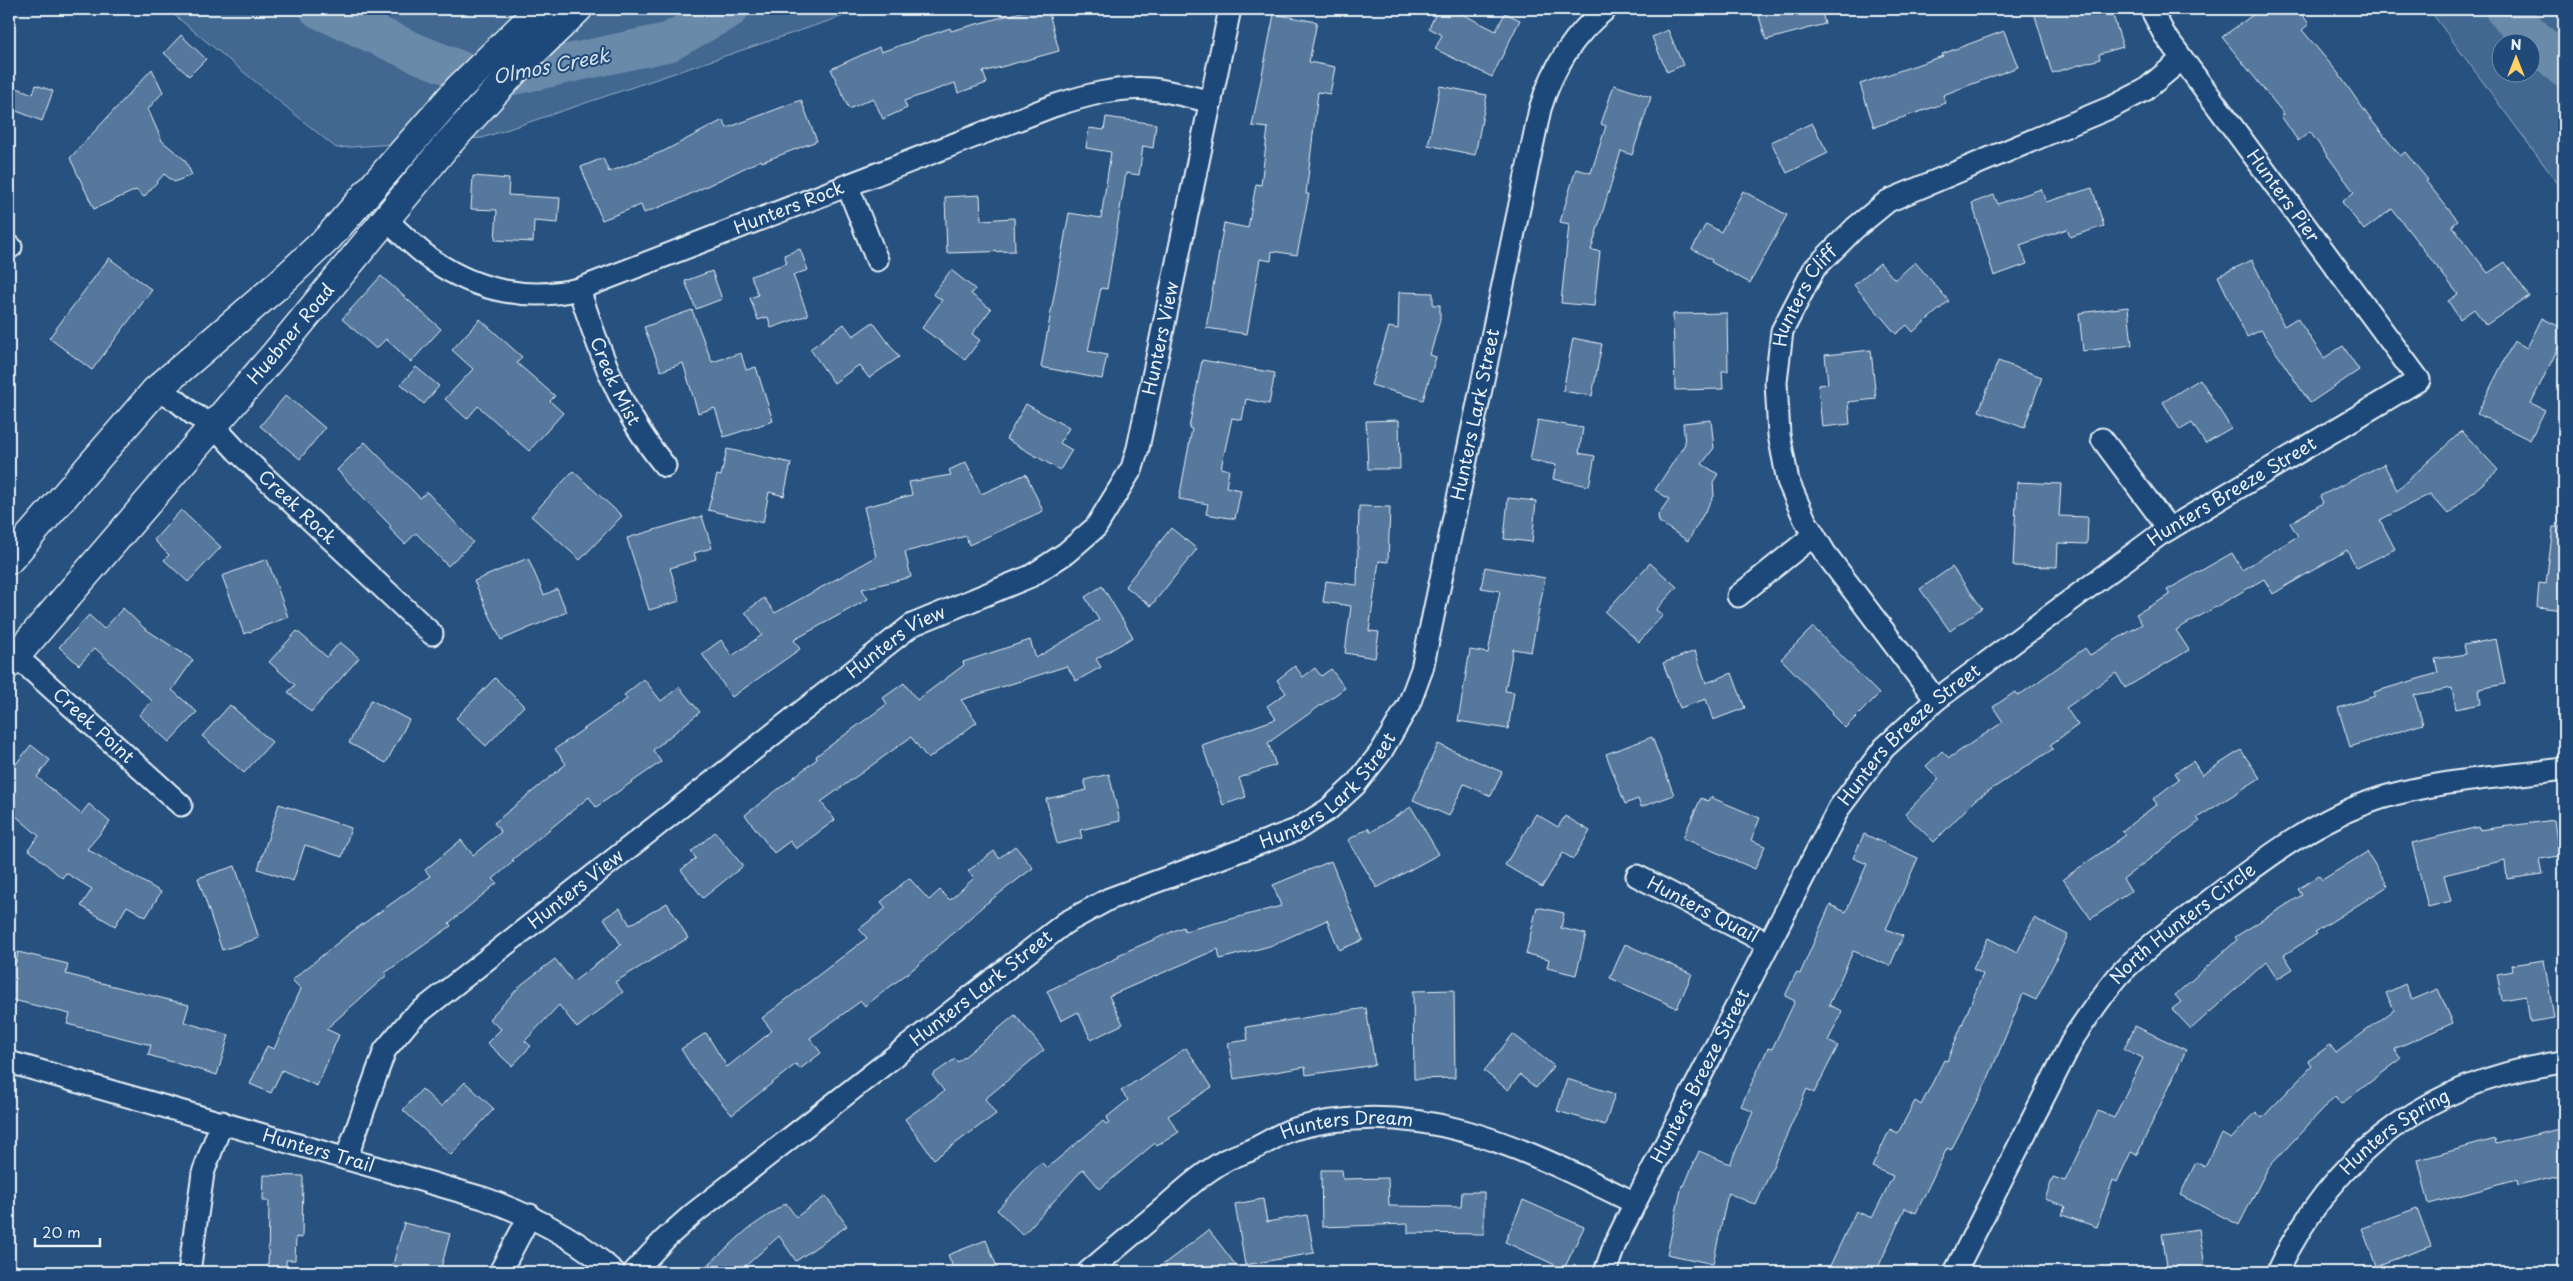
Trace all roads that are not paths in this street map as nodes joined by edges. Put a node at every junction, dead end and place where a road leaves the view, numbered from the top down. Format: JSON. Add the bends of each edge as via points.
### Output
{"nodes":[{"id":1,"x":540,"y":9,"type":"edge"},
{"id":2,"x":578,"y":9,"type":"edge"},
{"id":3,"x":1230,"y":9,"type":"edge"},
{"id":4,"x":1606,"y":9,"type":"edge"},
{"id":5,"x":2151,"y":9,"type":"edge"},
{"id":6,"x":2182,"y":59,"type":"junction"},
{"id":7,"x":1211,"y":102,"type":"junction"},
{"id":8,"x":848,"y":187,"type":"junction"},
{"id":9,"x":385,"y":219,"type":"junction"},
{"id":10,"x":877,"y":260,"type":"dead end"},
{"id":11,"x":579,"y":289,"type":"junction"},
{"id":12,"x":2419,"y":380,"type":"joint"},
{"id":13,"x":156,"y":390,"type":"junction"},
{"id":14,"x":213,"y":425,"type":"junction"},
{"id":15,"x":2102,"y":439,"type":"dead end"},
{"id":16,"x":665,"y":466,"type":"dead end"},
{"id":17,"x":2169,"y":529,"type":"junction"},
{"id":18,"x":1814,"y":535,"type":"junction"},
{"id":19,"x":9,"y":560,"type":"edge"},
{"id":20,"x":1738,"y":596,"type":"dead end"},
{"id":21,"x":432,"y":634,"type":"dead end"},
{"id":22,"x":11,"y":654,"type":"edge"},
{"id":23,"x":1936,"y":700,"type":"junction"},
{"id":24,"x":2564,"y":769,"type":"edge"},
{"id":25,"x":181,"y":805,"type":"dead end"},
{"id":26,"x":1637,"y":876,"type":"dead end"},
{"id":27,"x":1767,"y":943,"type":"junction"},
{"id":28,"x":9,"y":1062,"type":"edge"},
{"id":29,"x":2564,"y":1062,"type":"edge"},
{"id":30,"x":222,"y":1122,"type":"junction"},
{"id":31,"x":346,"y":1159,"type":"junction"},
{"id":32,"x":1636,"y":1203,"type":"junction"},
{"id":33,"x":530,"y":1215,"type":"junction"},
{"id":34,"x":189,"y":1272,"type":"edge"},
{"id":35,"x":500,"y":1272,"type":"edge"},
{"id":36,"x":614,"y":1272,"type":"edge"},
{"id":37,"x":634,"y":1272,"type":"edge"},
{"id":38,"x":1088,"y":1272,"type":"edge"},
{"id":39,"x":1605,"y":1272,"type":"edge"},
{"id":40,"x":1955,"y":1272,"type":"edge"},
{"id":41,"x":2277,"y":1272,"type":"edge"}],
"edges":[{"from":1,"to":13,"type":"main road","via":[[459,88],[328,238]]},
{"from":2,"to":9,"type":"main road","name":"Huebner Road","via":[[520,65]]},
{"from":3,"to":7,"type":"street","name":"Hunters View"},
{"from":4,"to":37,"type":"street","name":"Hunters Lark Street","via":[[1591,21],[1565,53],[1542,102],[1422,669],[1409,704],[1381,752],[1329,809],[1296,830],[1109,899],[1065,923],[693,1214]]},
{"from":5,"to":6,"type":"street","name":"Hunters Pier"},
{"from":6,"to":12,"type":"street","name":"Hunters Pier"},
{"from":6,"to":18,"type":"street","name":"Hunters Cliff","via":[[2145,90],[2114,106],[1888,202],[1855,228],[1814,269],[1782,331],[1776,382],[1779,435],[1788,481]]},
{"from":7,"to":8,"type":"street","name":"Hunters Rock","via":[[1150,89],[1082,97]]},
{"from":7,"to":31,"type":"street","name":"Hunters View","via":[[1138,448],[1132,468],[1096,527],[1066,553],[1031,576],[912,625],[412,1019],[386,1050]]},
{"from":8,"to":10,"type":"street"},
{"from":8,"to":11,"type":"street","name":"Hunters Rock"},
{"from":9,"to":11,"type":"street","name":"Hunters Rock","via":[[433,261],[467,280],[522,294],[555,295]]},
{"from":9,"to":14,"type":"main road","name":"Huebner Road"},
{"from":11,"to":16,"type":"street","name":"Creek Mist","via":[[613,384]]},
{"from":12,"to":17,"type":"street","name":"Hunters Breeze Street"},
{"from":13,"to":14,"type":"street","name":"Creek Rock"},
{"from":13,"to":19,"type":"main road"},
{"from":14,"to":21,"type":"street","name":"Creek Rock"},
{"from":14,"to":22,"type":"main road","name":"Huebner Road"},
{"from":15,"to":17,"type":"street"},
{"from":17,"to":23,"type":"street","name":"Hunters Breeze Street"},
{"from":18,"to":20,"type":"street"},
{"from":18,"to":23,"type":"street","name":"Hunters Cliff"},
{"from":22,"to":25,"type":"street","name":"Creek Point"},
{"from":23,"to":27,"type":"street","name":"Hunters Breeze Street","via":[[1884,748],[1854,786]]},
{"from":24,"to":40,"type":"street","name":"North Hunters Circle","via":[[2430,786],[2381,798],[2337,816],[2275,851],[2149,946],[2096,1004],[2074,1037]]},
{"from":26,"to":27,"type":"street","name":"Hunters Quail"},
{"from":27,"to":32,"type":"street","name":"Hunters Breeze Street"},
{"from":28,"to":30,"type":"street","name":"Hunters Trail"},
{"from":29,"to":41,"type":"street","name":"Hunters Spring","via":[[2475,1083],[2425,1105],[2394,1125],[2366,1147],[2320,1198]]},
{"from":30,"to":31,"type":"street","name":"Hunters Trail"},
{"from":30,"to":34,"type":"street","via":[[203,1173]]},
{"from":31,"to":33,"type":"street","name":"Hunters Trail","via":[[483,1198]]},
{"from":32,"to":38,"type":"street","name":"Hunters Dream","via":[[1542,1157],[1468,1130],[1398,1119],[1320,1124],[1292,1130],[1225,1161],[1186,1189]]},
{"from":32,"to":39,"type":"street","name":"Hunters Breeze Street"},
{"from":33,"to":35,"type":"street"},
{"from":33,"to":36,"type":"street","name":"Hunters Trail","via":[[585,1247]]}]}
